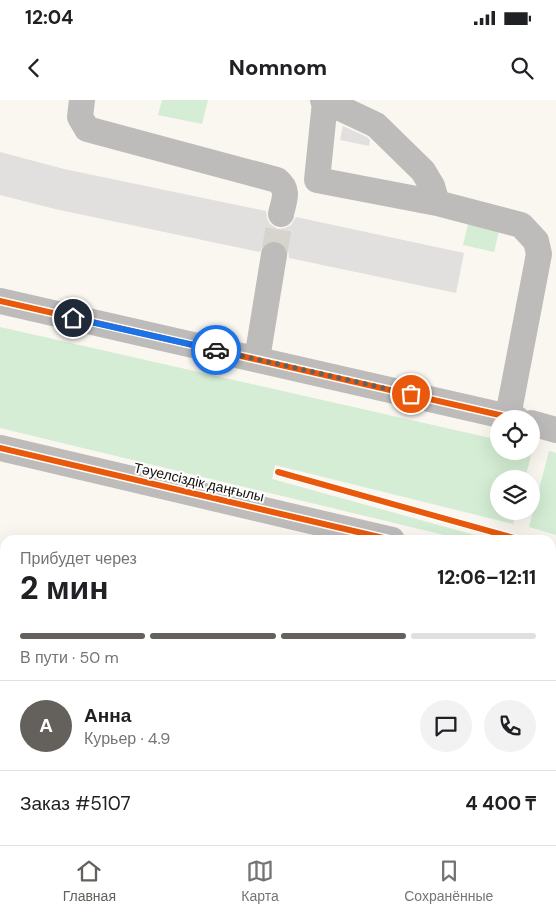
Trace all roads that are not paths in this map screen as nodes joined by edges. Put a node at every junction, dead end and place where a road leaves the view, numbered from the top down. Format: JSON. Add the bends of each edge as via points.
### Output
{"nodes":[{"id":1,"x":82,"y":100,"type":"edge"},
{"id":2,"x":324,"y":101,"type":"edge"},
{"id":3,"x":437,"y":203,"type":"junction"},
{"id":4,"x":281,"y":214,"type":"tunnel mouth"},
{"id":5,"x":274,"y":255,"type":"tunnel mouth"},
{"id":6,"x":0,"y":301,"type":"edge"},
{"id":7,"x":256,"y":359,"type":"junction"},
{"id":8,"x":520,"y":410,"type":"edge"},
{"id":9,"x":490,"y":412,"type":"edge"},
{"id":10,"x":540,"y":425,"type":"edge"},
{"id":11,"x":556,"y":430,"type":"edge"},
{"id":12,"x":0,"y":448,"type":"edge"},
{"id":13,"x":371,"y":535,"type":"edge"}],
"edges":[{"from":1,"to":4,"type":"street","via":[[80,117],[87,128],[277,180],[283,184],[286,193]]},
{"from":2,"to":3,"type":"street","via":[[376,125],[423,170]]},
{"from":2,"to":3,"type":"street","via":[[317,180]]},
{"from":3,"to":8,"type":"street","via":[[521,225],[536,240],[539,254]]},
{"from":5,"to":7,"type":"street"},
{"from":6,"to":7,"type":"street"},
{"from":7,"to":9,"type":"street"},
{"from":10,"to":11,"type":"street"},
{"from":12,"to":13,"type":"street","name":"Тәуелсіздік даңғылы"}]}
